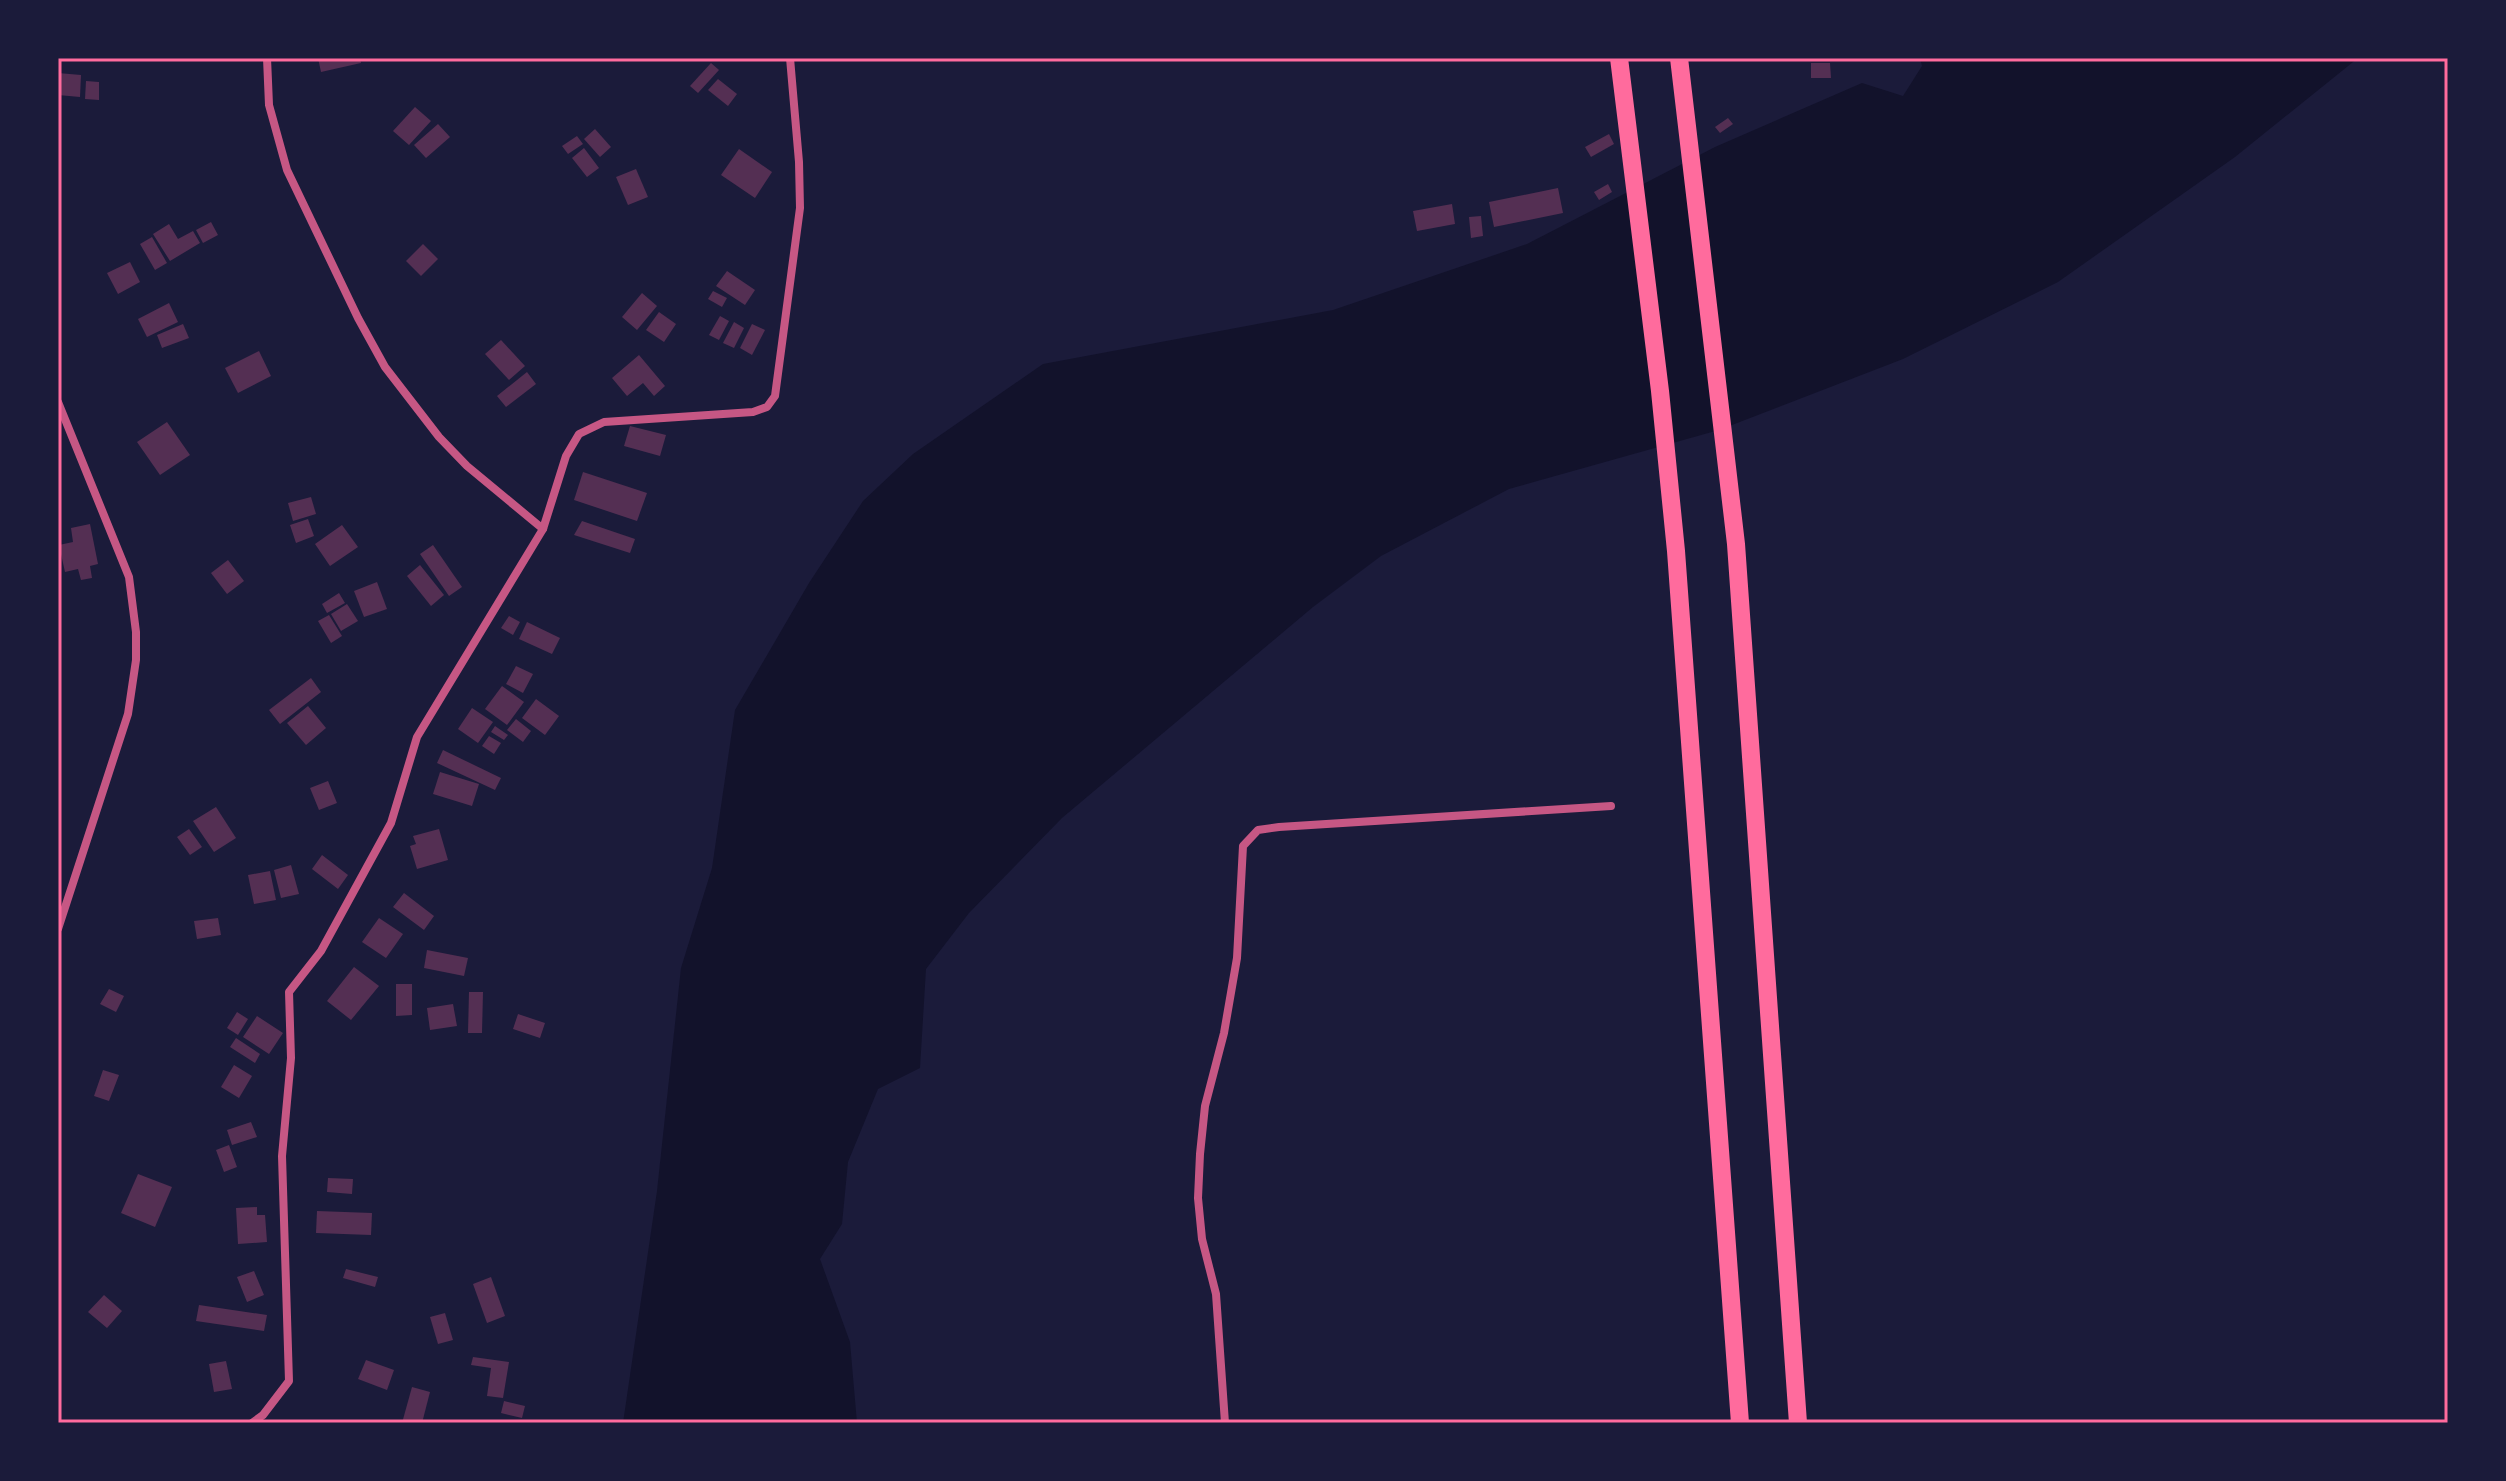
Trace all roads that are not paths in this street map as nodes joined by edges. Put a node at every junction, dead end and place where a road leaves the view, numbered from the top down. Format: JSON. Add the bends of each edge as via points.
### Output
{"nodes":[{"id":1,"x":267,"y":58,"type":"edge"},
{"id":2,"x":790,"y":58,"type":"edge"},
{"id":3,"x":1619,"y":58,"type":"edge"},
{"id":4,"x":1679,"y":58,"type":"edge"},
{"id":5,"x":58,"y":402,"type":"edge"},
{"id":6,"x":543,"y":529,"type":"junction"},
{"id":7,"x":1611,"y":806,"type":"dead end"},
{"id":8,"x":58,"y":929,"type":"edge"},
{"id":9,"x":252,"y":1423,"type":"edge"},
{"id":10,"x":1225,"y":1423,"type":"edge"},
{"id":11,"x":1740,"y":1423,"type":"edge"},
{"id":12,"x":1798,"y":1423,"type":"edge"}],
"edges":[{"from":1,"to":6,"type":"street","via":[[269,105],[287,170],[385,367],[448,447]]},
{"from":2,"to":6,"type":"street","via":[[800,208],[775,396],[767,407],[753,412],[604,422],[579,434],[566,456]]},
{"from":3,"to":11,"type":"highway","via":[[1676,551]]},
{"from":4,"to":12,"type":"highway","via":[[1734,529]]},
{"from":5,"to":8,"type":"street","via":[[129,577],[136,632],[128,714]]},
{"from":6,"to":9,"type":"street","via":[[417,737],[391,823],[321,951],[289,992],[291,1058],[282,1156],[289,1381]]},
{"from":7,"to":10,"type":"street","via":[[1279,827],[1258,830],[1243,846],[1237,958],[1205,1106],[1198,1198],[1216,1294]]}]}
